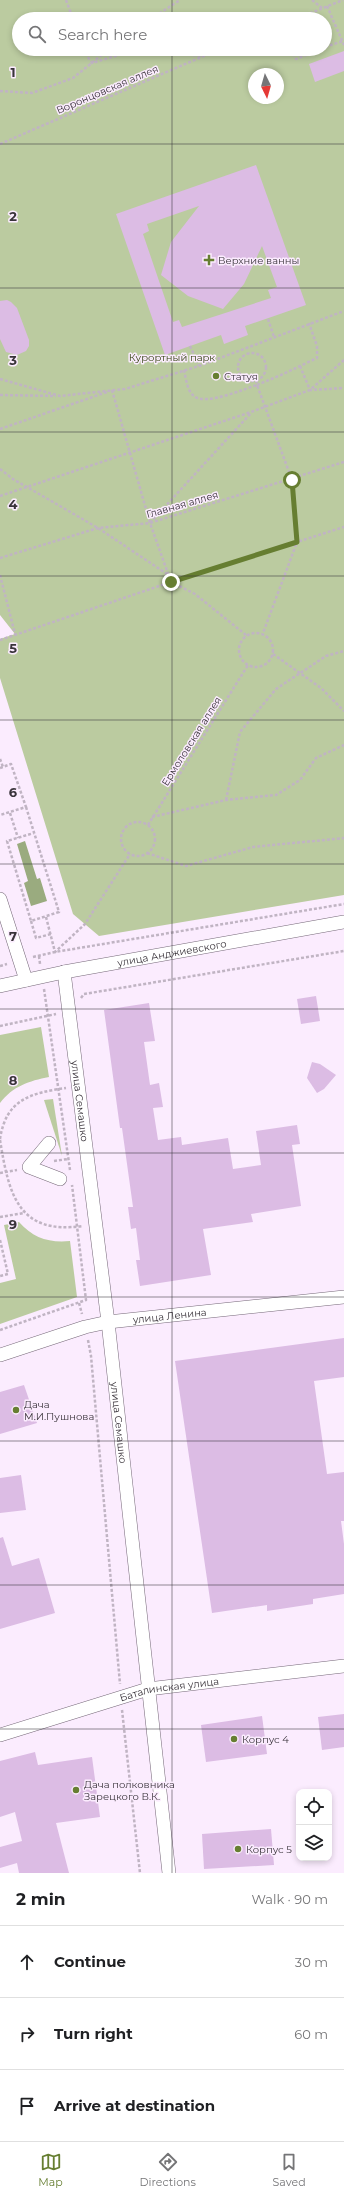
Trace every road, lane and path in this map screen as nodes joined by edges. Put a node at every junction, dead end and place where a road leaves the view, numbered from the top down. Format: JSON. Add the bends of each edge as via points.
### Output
{"nodes":[{"id":1,"x":66,"y":0,"type":"edge"},
{"id":2,"x":180,"y":0,"type":"edge"},
{"id":3,"x":312,"y":0,"type":"edge"},
{"id":4,"x":343,"y":0,"type":"edge"},
{"id":5,"x":327,"y":6,"type":"junction"},
{"id":6,"x":322,"y":8,"type":"junction"},
{"id":7,"x":70,"y":12,"type":"edge"},
{"id":8,"x":162,"y":12,"type":"edge"},
{"id":9,"x":313,"y":12,"type":"edge"},
{"id":10,"x":330,"y":12,"type":"edge"},
{"id":11,"x":332,"y":17,"type":"edge"},
{"id":12,"x":343,"y":41,"type":"junction"},
{"id":13,"x":332,"y":45,"type":"edge"},
{"id":14,"x":344,"y":45,"type":"edge"},
{"id":15,"x":87,"y":56,"type":"edge"},
{"id":16,"x":100,"y":56,"type":"edge"},
{"id":17,"x":115,"y":56,"type":"edge"},
{"id":18,"x":203,"y":56,"type":"edge"},
{"id":19,"x":92,"y":63,"type":"junction"},
{"id":20,"x":0,"y":91,"type":"edge"},
{"id":21,"x":0,"y":144,"type":"edge"},
{"id":22,"x":344,"y":311,"type":"edge"},
{"id":23,"x":268,"y":319,"type":"dead end"},
{"id":24,"x":309,"y":323,"type":"junction"},
{"id":25,"x":274,"y":337,"type":"junction"},
{"id":26,"x":190,"y":346,"type":"dead end"},
{"id":27,"x":246,"y":348,"type":"junction"},
{"id":28,"x":248,"y":354,"type":"junction"},
{"id":29,"x":344,"y":360,"type":"edge"},
{"id":30,"x":199,"y":366,"type":"junction"},
{"id":31,"x":300,"y":366,"type":"junction"},
{"id":32,"x":184,"y":370,"type":"junction"},
{"id":33,"x":0,"y":379,"type":"edge"},
{"id":34,"x":256,"y":380,"type":"junction"},
{"id":35,"x":256,"y":385,"type":"junction"},
{"id":36,"x":344,"y":388,"type":"edge"},
{"id":37,"x":112,"y":390,"type":"junction"},
{"id":38,"x":310,"y":390,"type":"junction"},
{"id":39,"x":0,"y":395,"type":"edge"},
{"id":40,"x":60,"y":396,"type":"junction"},
{"id":41,"x":265,"y":408,"type":"junction"},
{"id":42,"x":251,"y":412,"type":"junction"},
{"id":43,"x":0,"y":429,"type":"edge"},
{"id":44,"x":129,"y":453,"type":"junction"},
{"id":45,"x":344,"y":462,"type":"edge"},
{"id":46,"x":0,"y":469,"type":"edge"},
{"id":47,"x":292,"y":480,"type":"junction"},
{"id":48,"x":27,"y":487,"type":"junction"},
{"id":49,"x":0,"y":496,"type":"edge"},
{"id":50,"x":150,"y":523,"type":"junction"},
{"id":51,"x":344,"y":527,"type":"edge"},
{"id":52,"x":98,"y":528,"type":"junction"},
{"id":53,"x":297,"y":542,"type":"junction"},
{"id":54,"x":0,"y":558,"type":"edge"},
{"id":55,"x":168,"y":574,"type":"junction"},
{"id":56,"x":0,"y":575,"type":"edge"},
{"id":57,"x":171,"y":582,"type":"junction"},
{"id":58,"x":15,"y":634,"type":"junction"},
{"id":59,"x":263,"y":634,"type":"junction"},
{"id":60,"x":246,"y":635,"type":"junction"},
{"id":61,"x":0,"y":640,"type":"edge"},
{"id":62,"x":344,"y":651,"type":"edge"},
{"id":63,"x":273,"y":654,"type":"junction"},
{"id":64,"x":248,"y":665,"type":"junction"},
{"id":65,"x":300,"y":673,"type":"junction"},
{"id":66,"x":344,"y":711,"type":"edge"},
{"id":67,"x":344,"y":745,"type":"edge"},
{"id":68,"x":0,"y":759,"type":"edge"},
{"id":69,"x":1,"y":767,"type":"edge"},
{"id":70,"x":226,"y":800,"type":"junction"},
{"id":71,"x":26,"y":807,"type":"junction"},
{"id":72,"x":10,"y":812,"type":"junction"},
{"id":73,"x":0,"y":815,"type":"edge"},
{"id":74,"x":152,"y":817,"type":"junction"},
{"id":75,"x":148,"y":825,"type":"junction"},
{"id":76,"x":34,"y":833,"type":"junction"},
{"id":77,"x":18,"y":838,"type":"junction"},
{"id":78,"x":344,"y":838,"type":"edge"},
{"id":79,"x":147,"y":853,"type":"junction"},
{"id":80,"x":130,"y":854,"type":"junction"},
{"id":81,"x":0,"y":899,"type":"edge"},
{"id":82,"x":344,"y":904,"type":"edge"},
{"id":83,"x":46,"y":917,"type":"junction"},
{"id":84,"x":31,"y":921,"type":"junction"},
{"id":85,"x":344,"y":922,"type":"edge"},
{"id":86,"x":51,"y":934,"type":"junction"},
{"id":87,"x":344,"y":951,"type":"edge"},
{"id":88,"x":55,"y":952,"type":"junction"},
{"id":89,"x":39,"y":956,"type":"junction"},
{"id":90,"x":20,"y":961,"type":"junction"},
{"id":91,"x":0,"y":966,"type":"edge"},
{"id":92,"x":64,"y":972,"type":"junction"},
{"id":93,"x":42,"y":977,"type":"junction"},
{"id":94,"x":26,"y":980,"type":"junction"},
{"id":95,"x":0,"y":986,"type":"edge"},
{"id":96,"x":69,"y":1012,"type":"junction"},
{"id":97,"x":49,"y":1016,"type":"junction"},
{"id":98,"x":0,"y":1026,"type":"edge"},
{"id":99,"x":78,"y":1087,"type":"junction"},
{"id":100,"x":59,"y":1089,"type":"junction"},
{"id":101,"x":0,"y":1139,"type":"edge"},
{"id":102,"x":49,"y":1143,"type":"dead end"},
{"id":103,"x":68,"y":1159,"type":"junction"},
{"id":104,"x":54,"y":1161,"type":"dead end"},
{"id":105,"x":0,"y":1172,"type":"edge"},
{"id":106,"x":7,"y":1172,"type":"junction"},
{"id":107,"x":67,"y":1178,"type":"junction"},
{"id":108,"x":24,"y":1212,"type":"junction"},
{"id":109,"x":0,"y":1217,"type":"edge"},
{"id":110,"x":96,"y":1225,"type":"junction"},
{"id":111,"x":78,"y":1227,"type":"junction"},
{"id":112,"x":0,"y":1240,"type":"edge"},
{"id":113,"x":0,"y":1276,"type":"edge"},
{"id":114,"x":344,"y":1297,"type":"edge"},
{"id":115,"x":79,"y":1303,"type":"junction"},
{"id":116,"x":108,"y":1322,"type":"junction"},
{"id":117,"x":85,"y":1327,"type":"junction"},
{"id":118,"x":0,"y":1330,"type":"edge"},
{"id":119,"x":0,"y":1355,"type":"edge"},
{"id":120,"x":344,"y":1666,"type":"edge"},
{"id":121,"x":148,"y":1689,"type":"junction"},
{"id":122,"x":121,"y":1696,"type":"junction"},
{"id":123,"x":0,"y":1735,"type":"edge"},
{"id":124,"x":140,"y":1873,"type":"edge"},
{"id":125,"x":168,"y":1873,"type":"edge"}],
"edges":[{"from":1,"to":7,"type":"path"},
{"from":2,"to":8,"type":"path"},
{"from":3,"to":6,"type":"path"},
{"from":4,"to":5,"type":"path"},
{"from":5,"to":6,"type":"path"},
{"from":5,"to":10,"type":"path"},
{"from":6,"to":9,"type":"path"},
{"from":11,"to":12,"type":"path"},
{"from":12,"to":13,"type":"path"},
{"from":12,"to":14,"type":"path"},
{"from":15,"to":19,"type":"path"},
{"from":16,"to":19,"type":"path"},
{"from":17,"to":19,"type":"path"},
{"from":18,"to":21,"type":"path","name":"Воронцовская аллея"},
{"from":19,"to":20,"type":"path","via":[[73,78],[32,93]]},
{"from":22,"to":24,"type":"path"},
{"from":23,"to":25,"type":"path"},
{"from":24,"to":25,"type":"path"},
{"from":24,"to":31,"type":"path","via":[[317,346],[317,358]]},
{"from":25,"to":27,"type":"path"},
{"from":26,"to":30,"type":"path"},
{"from":27,"to":28,"type":"path"},
{"from":27,"to":30,"type":"path"},
{"from":28,"to":34,"type":"path","via":[[240,360],[239,370],[246,379]]},
{"from":28,"to":34,"type":"path","via":[[258,354],[265,361],[264,374]]},
{"from":29,"to":38,"type":"path"},
{"from":30,"to":32,"type":"path"},
{"from":31,"to":35,"type":"path"},
{"from":31,"to":38,"type":"path"},
{"from":32,"to":35,"type":"path","via":[[189,389],[194,397],[201,399],[217,397]]},
{"from":32,"to":37,"type":"path","via":[[125,389]]},
{"from":33,"to":40,"type":"path"},
{"from":34,"to":35,"type":"path"},
{"from":35,"to":41,"type":"path"},
{"from":36,"to":38,"type":"path"},
{"from":37,"to":40,"type":"path"},
{"from":37,"to":43,"type":"path"},
{"from":37,"to":44,"type":"path"},
{"from":38,"to":41,"type":"path"},
{"from":39,"to":40,"type":"path"},
{"from":41,"to":42,"type":"path"},
{"from":41,"to":47,"type":"path"},
{"from":42,"to":44,"type":"path"},
{"from":42,"to":50,"type":"path"},
{"from":44,"to":48,"type":"path"},
{"from":44,"to":50,"type":"path"},
{"from":45,"to":47,"type":"path","name":"Главная аллея"},
{"from":46,"to":48,"type":"path"},
{"from":47,"to":50,"type":"path","name":"Главная аллея"},
{"from":47,"to":53,"type":"path"},
{"from":48,"to":49,"type":"path"},
{"from":48,"to":52,"type":"path"},
{"from":50,"to":52,"type":"path","name":"Главная аллея"},
{"from":50,"to":55,"type":"path"},
{"from":51,"to":53,"type":"path"},
{"from":52,"to":54,"type":"path","name":"Главная аллея"},
{"from":52,"to":55,"type":"path"},
{"from":53,"to":57,"type":"path"},
{"from":53,"to":59,"type":"path"},
{"from":55,"to":57,"type":"path"},
{"from":56,"to":58,"type":"path"},
{"from":57,"to":58,"type":"path"},
{"from":57,"to":60,"type":"path","via":[[195,594]]},
{"from":58,"to":61,"type":"path"},
{"from":59,"to":60,"type":"path","via":[[254,632]]},
{"from":59,"to":63,"type":"path","via":[[271,642]]},
{"from":60,"to":64,"type":"path","via":[[238,651],[243,662]]},
{"from":62,"to":65,"type":"path","via":[[326,656]]},
{"from":63,"to":64,"type":"path","via":[[264,665]]},
{"from":63,"to":65,"type":"path"},
{"from":64,"to":74,"type":"path","name":"Ермоловская аллея"},
{"from":65,"to":66,"type":"path","via":[[321,688]]},
{"from":65,"to":70,"type":"path","via":[[276,688],[240,732]]},
{"from":67,"to":70,"type":"path","via":[[316,758],[300,780],[276,795]]},
{"from":68,"to":69,"type":"path"},
{"from":69,"to":71,"type":"path","via":[[12,764]]},
{"from":70,"to":74,"type":"path"},
{"from":71,"to":72,"type":"path"},
{"from":71,"to":76,"type":"path"},
{"from":72,"to":73,"type":"path"},
{"from":72,"to":77,"type":"path"},
{"from":74,"to":75,"type":"path","name":"Ермоловская аллея"},
{"from":75,"to":79,"type":"path","via":[[155,839]]},
{"from":75,"to":80,"type":"path","via":[[135,822],[124,830],[122,843]]},
{"from":76,"to":77,"type":"path"},
{"from":76,"to":83,"type":"path","via":[[59,912]]},
{"from":77,"to":84,"type":"path","via":[[7,841]]},
{"from":78,"to":79,"type":"path","via":[[253,847],[186,866]]},
{"from":79,"to":80,"type":"path","via":[[138,856]]},
{"from":80,"to":88,"type":"path","via":[[85,924]]},
{"from":81,"to":90,"type":"street"},
{"from":82,"to":88,"type":"path"},
{"from":83,"to":84,"type":"path"},
{"from":83,"to":86,"type":"path"},
{"from":84,"to":86,"type":"path","via":[[36,938]]},
{"from":85,"to":92,"type":"street","name":"улица Анджиевского"},
{"from":86,"to":88,"type":"path"},
{"from":87,"to":96,"type":"path","via":[[84,994]]},
{"from":88,"to":89,"type":"path"},
{"from":89,"to":90,"type":"path"},
{"from":89,"to":93,"type":"path"},
{"from":90,"to":91,"type":"path"},
{"from":90,"to":94,"type":"street"},
{"from":92,"to":93,"type":"street","name":"улица Анджиевского"},
{"from":92,"to":96,"type":"street","name":"улица Семашко"},
{"from":93,"to":94,"type":"street","name":"улица Анджиевского"},
{"from":93,"to":97,"type":"path"},
{"from":94,"to":95,"type":"street","name":"улица Анджиевского"},
{"from":96,"to":97,"type":"path"},
{"from":96,"to":99,"type":"street","name":"улица Семашко"},
{"from":97,"to":98,"type":"path"},
{"from":97,"to":100,"type":"path"},
{"from":99,"to":100,"type":"path"},
{"from":99,"to":110,"type":"street","name":"улица Семашко"},
{"from":100,"to":101,"type":"path","via":[[27,1096],[16,1104],[5,1121]]},
{"from":100,"to":103,"type":"path"},
{"from":101,"to":106,"type":"path"},
{"from":102,"to":107,"type":"street","via":[[29,1167]]},
{"from":103,"to":104,"type":"path"},
{"from":103,"to":107,"type":"path"},
{"from":105,"to":106,"type":"path"},
{"from":106,"to":108,"type":"path","via":[[17,1203]]},
{"from":107,"to":111,"type":"path"},
{"from":108,"to":109,"type":"path"},
{"from":108,"to":111,"type":"path","via":[[44,1226]]},
{"from":110,"to":111,"type":"path"},
{"from":110,"to":116,"type":"street","name":"улица Семашко"},
{"from":111,"to":115,"type":"path","via":[[86,1300]]},
{"from":112,"to":113,"type":"path","via":[[8,1274]]},
{"from":114,"to":116,"type":"street","name":"улица Ленина"},
{"from":115,"to":117,"type":"path"},
{"from":115,"to":118,"type":"path"},
{"from":116,"to":117,"type":"street","name":"улица Ленина"},
{"from":116,"to":121,"type":"street","name":"улица Семашко"},
{"from":117,"to":119,"type":"street","name":"улица Ленина"},
{"from":117,"to":122,"type":"path","via":[[91,1356]]},
{"from":120,"to":121,"type":"street","name":"Баталинская улица"},
{"from":121,"to":122,"type":"street","name":"Баталинская улица"},
{"from":121,"to":125,"type":"street","name":"улица Семашко"},
{"from":122,"to":123,"type":"street","name":"Баталинская улица"},
{"from":122,"to":124,"type":"path"}]}
